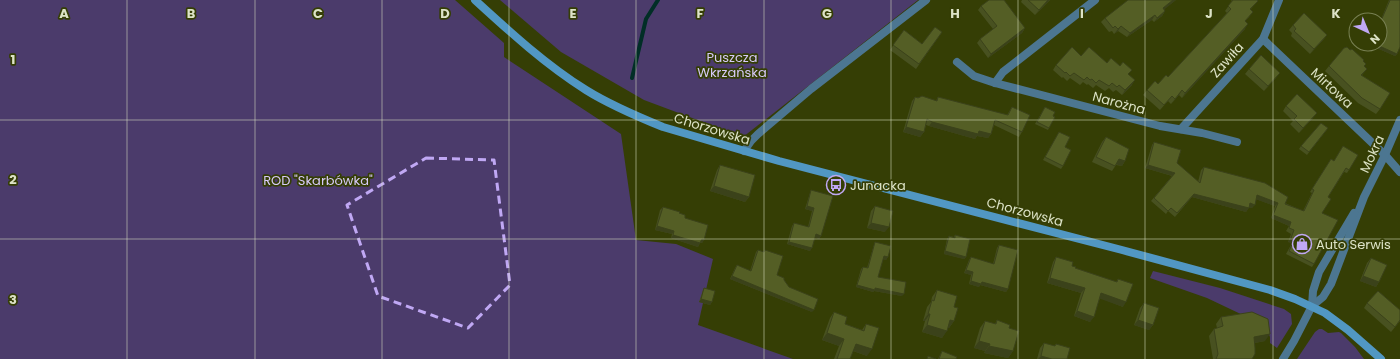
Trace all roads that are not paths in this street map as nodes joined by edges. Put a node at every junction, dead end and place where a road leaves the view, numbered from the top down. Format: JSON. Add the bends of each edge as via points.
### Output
{"nodes":[{"id":1,"x":475,"y":0,"type":"edge"},
{"id":2,"x":926,"y":0,"type":"edge"},
{"id":3,"x":1095,"y":0,"type":"edge"},
{"id":4,"x":1279,"y":0,"type":"edge"},
{"id":5,"x":1262,"y":39,"type":"junction"},
{"id":6,"x":957,"y":62,"type":"dead end"},
{"id":7,"x":995,"y":83,"type":"junction"},
{"id":8,"x":1400,"y":120,"type":"edge"},
{"id":9,"x":1181,"y":129,"type":"junction"},
{"id":10,"x":1237,"y":142,"type":"dead end"},
{"id":11,"x":744,"y":151,"type":"junction"},
{"id":12,"x":1385,"y":155,"type":"junction"},
{"id":13,"x":1400,"y":172,"type":"edge"},
{"id":14,"x":1364,"y":197,"type":"junction"},
{"id":15,"x":1312,"y":306,"type":"junction"},
{"id":16,"x":1283,"y":359,"type":"edge"},
{"id":17,"x":1381,"y":359,"type":"edge"}],
"edges":[{"from":1,"to":11,"type":"street","name":"Chorzowska","via":[[536,54],[572,81],[607,102],[663,127]]},
{"from":2,"to":11,"type":"street","via":[[811,89],[758,134]]},
{"from":3,"to":7,"type":"street","via":[[1004,72]]},
{"from":4,"to":5,"type":"street","name":"Zawiła"},
{"from":5,"to":9,"type":"street","name":"Zawiła"},
{"from":5,"to":12,"type":"street","name":"Mirtowa"},
{"from":6,"to":7,"type":"street","name":"Narożna","via":[[974,76]]},
{"from":7,"to":9,"type":"street","name":"Narożna","via":[[1160,126]]},
{"from":8,"to":12,"type":"street","name":"Mokra"},
{"from":9,"to":10,"type":"street","name":"Narożna"},
{"from":11,"to":15,"type":"street","name":"Chorzowska","via":[[1240,282]]},
{"from":12,"to":13,"type":"street","name":"Mirtowa"},
{"from":12,"to":14,"type":"street","name":"Mokra"},
{"from":14,"to":15,"type":"street","name":"Mokra","via":[[1317,277]]},
{"from":14,"to":15,"type":"street","name":"Mokra","via":[[1331,284],[1323,297]]},
{"from":15,"to":16,"type":"street"},
{"from":15,"to":17,"type":"street","name":"Chorzowska","via":[[1348,330]]}]}
